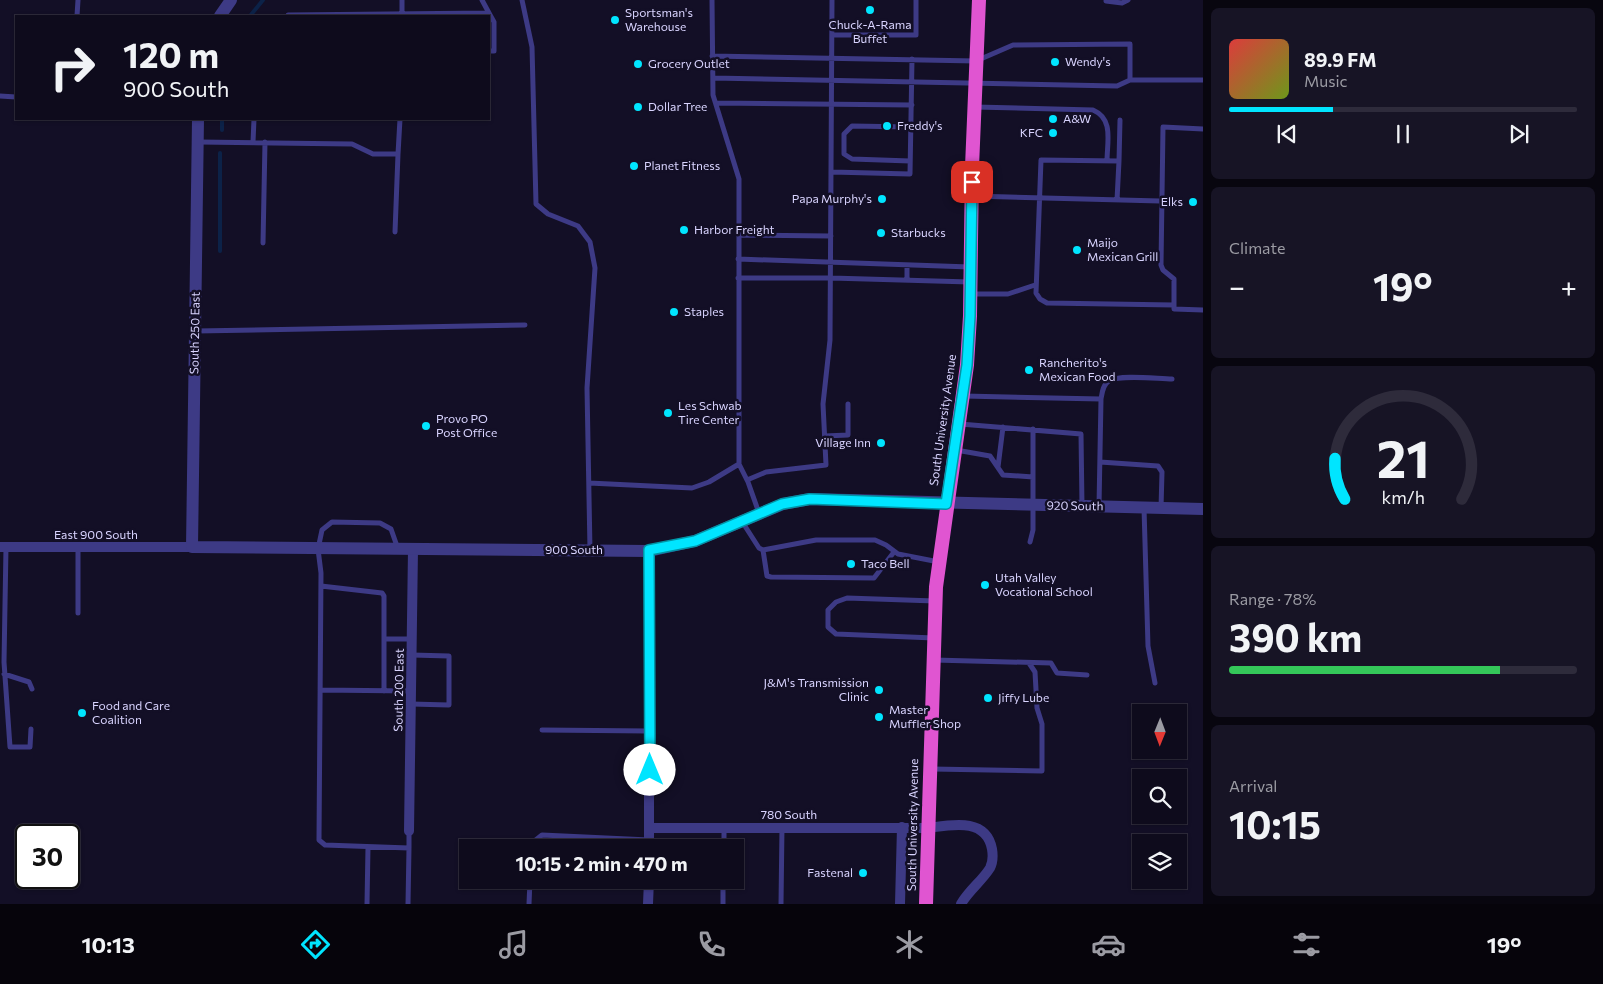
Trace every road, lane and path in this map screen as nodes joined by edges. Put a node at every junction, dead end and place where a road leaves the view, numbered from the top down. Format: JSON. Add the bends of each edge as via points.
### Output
{"nodes":[{"id":1,"x":78,"y":0,"type":"edge"},
{"id":2,"x":231,"y":0,"type":"edge"},
{"id":3,"x":402,"y":0,"type":"edge"},
{"id":4,"x":482,"y":0,"type":"edge"},
{"id":5,"x":522,"y":0,"type":"edge"},
{"id":6,"x":712,"y":0,"type":"edge"},
{"id":7,"x":832,"y":0,"type":"edge"},
{"id":8,"x":916,"y":0,"type":"edge"},
{"id":9,"x":979,"y":0,"type":"edge"},
{"id":10,"x":1128,"y":0,"type":"edge"},
{"id":11,"x":1106,"y":2,"type":"dead end"},
{"id":12,"x":489,"y":13,"type":"junction"},
{"id":13,"x":402,"y":14,"type":"edge"},
{"id":14,"x":77,"y":15,"type":"edge"},
{"id":15,"x":221,"y":15,"type":"edge"},
{"id":16,"x":288,"y":15,"type":"dead end"},
{"id":17,"x":832,"y":35,"type":"junction"},
{"id":18,"x":490,"y":51,"type":"edge"},
{"id":19,"x":712,"y":56,"type":"junction"},
{"id":20,"x":832,"y":58,"type":"junction"},
{"id":21,"x":912,"y":59,"type":"junction"},
{"id":22,"x":976,"y":61,"type":"junction"},
{"id":23,"x":713,"y":78,"type":"junction"},
{"id":24,"x":832,"y":80,"type":"junction"},
{"id":25,"x":913,"y":80,"type":"junction"},
{"id":26,"x":1130,"y":80,"type":"junction"},
{"id":27,"x":1203,"y":80,"type":"edge"},
{"id":28,"x":975,"y":82,"type":"junction"},
{"id":29,"x":0,"y":96,"type":"edge"},
{"id":30,"x":15,"y":97,"type":"edge"},
{"id":31,"x":716,"y":103,"type":"junction"},
{"id":32,"x":832,"y":104,"type":"junction"},
{"id":33,"x":912,"y":105,"type":"junction"},
{"id":34,"x":974,"y":107,"type":"junction"},
{"id":35,"x":198,"y":120,"type":"edge"},
{"id":36,"x":254,"y":120,"type":"edge"},
{"id":37,"x":400,"y":120,"type":"edge"},
{"id":38,"x":1120,"y":120,"type":"dead end"},
{"id":39,"x":911,"y":127,"type":"junction"},
{"id":40,"x":1203,"y":129,"type":"edge"},
{"id":41,"x":198,"y":142,"type":"junction"},
{"id":42,"x":253,"y":142,"type":"junction"},
{"id":43,"x":265,"y":142,"type":"junction"},
{"id":44,"x":398,"y":154,"type":"junction"},
{"id":45,"x":910,"y":161,"type":"junction"},
{"id":46,"x":1107,"y":161,"type":"junction"},
{"id":47,"x":1119,"y":161,"type":"junction"},
{"id":48,"x":832,"y":172,"type":"junction"},
{"id":49,"x":972,"y":196,"type":"junction"},
{"id":50,"x":1040,"y":198,"type":"junction"},
{"id":51,"x":1117,"y":200,"type":"junction"},
{"id":52,"x":1160,"y":201,"type":"junction"},
{"id":53,"x":396,"y":232,"type":"dead end"},
{"id":54,"x":738,"y":235,"type":"junction"},
{"id":55,"x":831,"y":236,"type":"junction"},
{"id":56,"x":263,"y":243,"type":"dead end"},
{"id":57,"x":738,"y":259,"type":"junction"},
{"id":58,"x":831,"y":263,"type":"junction"},
{"id":59,"x":907,"y":265,"type":"junction"},
{"id":60,"x":971,"y":267,"type":"junction"},
{"id":61,"x":738,"y":278,"type":"junction"},
{"id":62,"x":831,"y":278,"type":"junction"},
{"id":63,"x":907,"y":280,"type":"junction"},
{"id":64,"x":1036,"y":284,"type":"junction"},
{"id":65,"x":970,"y":288,"type":"junction"},
{"id":66,"x":1174,"y":306,"type":"junction"},
{"id":67,"x":1203,"y":310,"type":"edge"},
{"id":68,"x":526,"y":325,"type":"dead end"},
{"id":69,"x":195,"y":331,"type":"junction"},
{"id":70,"x":1172,"y":379,"type":"dead end"},
{"id":71,"x":963,"y":396,"type":"junction"},
{"id":72,"x":1101,"y":399,"type":"junction"},
{"id":73,"x":848,"y":404,"type":"dead end"},
{"id":74,"x":959,"y":424,"type":"junction"},
{"id":75,"x":1003,"y":427,"type":"junction"},
{"id":76,"x":1033,"y":429,"type":"junction"},
{"id":77,"x":825,"y":436,"type":"junction"},
{"id":78,"x":955,"y":450,"type":"junction"},
{"id":79,"x":1100,"y":462,"type":"junction"},
{"id":80,"x":738,"y":464,"type":"junction"},
{"id":81,"x":998,"y":467,"type":"junction"},
{"id":82,"x":1033,"y":477,"type":"junction"},
{"id":83,"x":747,"y":480,"type":"junction"},
{"id":84,"x":589,"y":483,"type":"junction"},
{"id":85,"x":946,"y":504,"type":"junction"},
{"id":86,"x":1032,"y":506,"type":"junction"},
{"id":87,"x":1082,"y":506,"type":"junction"},
{"id":88,"x":1099,"y":507,"type":"junction"},
{"id":89,"x":1144,"y":508,"type":"junction"},
{"id":90,"x":1161,"y":508,"type":"junction"},
{"id":91,"x":1203,"y":509,"type":"edge"},
{"id":92,"x":759,"y":514,"type":"junction"},
{"id":93,"x":742,"y":521,"type":"junction"},
{"id":94,"x":1030,"y":542,"type":"dead end"},
{"id":95,"x":3,"y":547,"type":"edge"},
{"id":96,"x":78,"y":547,"type":"junction"},
{"id":97,"x":192,"y":547,"type":"junction"},
{"id":98,"x":318,"y":549,"type":"junction"},
{"id":99,"x":399,"y":549,"type":"junction"},
{"id":100,"x":413,"y":550,"type":"junction"},
{"id":101,"x":590,"y":550,"type":"junction"},
{"id":102,"x":649,"y":550,"type":"junction"},
{"id":103,"x":763,"y":550,"type":"junction"},
{"id":104,"x":894,"y":552,"type":"junction"},
{"id":105,"x":939,"y":562,"type":"junction"},
{"id":106,"x":321,"y":586,"type":"junction"},
{"id":107,"x":936,"y":601,"type":"junction"},
{"id":108,"x":78,"y":613,"type":"dead end"},
{"id":109,"x":934,"y":638,"type":"junction"},
{"id":110,"x":384,"y":639,"type":"junction"},
{"id":111,"x":412,"y":639,"type":"junction"},
{"id":112,"x":412,"y":655,"type":"junction"},
{"id":113,"x":933,"y":660,"type":"junction"},
{"id":114,"x":1029,"y":663,"type":"junction"},
{"id":115,"x":4,"y":674,"type":"junction"},
{"id":116,"x":1087,"y":675,"type":"dead end"},
{"id":117,"x":1154,"y":683,"type":"dead end"},
{"id":118,"x":32,"y":689,"type":"dead end"},
{"id":119,"x":320,"y":690,"type":"junction"},
{"id":120,"x":384,"y":691,"type":"junction"},
{"id":121,"x":411,"y":692,"type":"junction"},
{"id":122,"x":411,"y":704,"type":"junction"},
{"id":123,"x":31,"y":729,"type":"dead end"},
{"id":124,"x":542,"y":730,"type":"dead end"},
{"id":125,"x":649,"y":731,"type":"junction"},
{"id":126,"x":929,"y":769,"type":"junction"},
{"id":127,"x":782,"y":827,"type":"junction"},
{"id":128,"x":902,"y":827,"type":"junction"},
{"id":129,"x":650,"y":828,"type":"junction"},
{"id":130,"x":724,"y":828,"type":"junction"},
{"id":131,"x":928,"y":828,"type":"junction"},
{"id":132,"x":409,"y":831,"type":"joint"},
{"id":133,"x":537,"y":839,"type":"edge"},
{"id":134,"x":590,"y":839,"type":"edge"},
{"id":135,"x":649,"y":839,"type":"edge"},
{"id":136,"x":724,"y":839,"type":"edge"},
{"id":137,"x":368,"y":847,"type":"junction"},
{"id":138,"x":409,"y":848,"type":"junction"},
{"id":139,"x":530,"y":889,"type":"edge"},
{"id":140,"x":649,"y":889,"type":"edge"},
{"id":141,"x":723,"y":889,"type":"edge"},
{"id":142,"x":368,"y":904,"type":"edge"},
{"id":143,"x":408,"y":904,"type":"edge"},
{"id":144,"x":529,"y":904,"type":"edge"},
{"id":145,"x":648,"y":904,"type":"edge"},
{"id":146,"x":723,"y":904,"type":"edge"},
{"id":147,"x":781,"y":904,"type":"edge"},
{"id":148,"x":900,"y":904,"type":"edge"},
{"id":149,"x":926,"y":904,"type":"edge"},
{"id":150,"x":961,"y":904,"type":"edge"}],
"edges":[{"from":1,"to":14,"type":"lane"},
{"from":2,"to":15,"type":"street"},
{"from":3,"to":13,"type":"lane"},
{"from":4,"to":12,"type":"lane"},
{"from":5,"to":84,"type":"lane","via":[[532,47],[536,204],[548,214],[578,226],[590,242],[595,268],[588,388]]},
{"from":6,"to":19,"type":"lane"},
{"from":7,"to":17,"type":"lane"},
{"from":8,"to":17,"type":"lane","via":[[916,35]]},
{"from":9,"to":22,"type":"highway","name":"South University Avenue"},
{"from":10,"to":11,"type":"lane"},
{"from":12,"to":13,"type":"lane"},
{"from":12,"to":18,"type":"lane","via":[[494,22],[494,51]]},
{"from":13,"to":16,"type":"lane"},
{"from":17,"to":20,"type":"lane"},
{"from":19,"to":20,"type":"lane"},
{"from":19,"to":23,"type":"lane"},
{"from":20,"to":21,"type":"lane"},
{"from":20,"to":24,"type":"lane"},
{"from":21,"to":22,"type":"lane"},
{"from":21,"to":25,"type":"lane"},
{"from":22,"to":26,"type":"lane","via":[[1013,45],[1130,44]]},
{"from":22,"to":28,"type":"highway","name":"South University Avenue"},
{"from":23,"to":24,"type":"lane"},
{"from":23,"to":31,"type":"lane"},
{"from":24,"to":25,"type":"lane"},
{"from":24,"to":32,"type":"lane"},
{"from":25,"to":28,"type":"lane"},
{"from":25,"to":33,"type":"lane"},
{"from":26,"to":27,"type":"lane"},
{"from":26,"to":28,"type":"lane","via":[[1117,86]]},
{"from":28,"to":34,"type":"highway","name":"South University Avenue"},
{"from":29,"to":30,"type":"lane"},
{"from":31,"to":32,"type":"lane"},
{"from":31,"to":54,"type":"lane","via":[[739,179]]},
{"from":32,"to":33,"type":"lane"},
{"from":32,"to":48,"type":"lane"},
{"from":33,"to":39,"type":"lane"},
{"from":34,"to":46,"type":"lane","via":[[1093,110],[1106,120]]},
{"from":34,"to":49,"type":"highway","name":"South University Avenue"},
{"from":35,"to":41,"type":"street","name":"South 250 East"},
{"from":36,"to":42,"type":"lane"},
{"from":37,"to":44,"type":"lane"},
{"from":38,"to":47,"type":"lane"},
{"from":39,"to":45,"type":"lane"},
{"from":39,"to":45,"type":"lane","via":[[852,126],[844,134],[844,154],[852,159]]},
{"from":40,"to":52,"type":"lane","via":[[1163,127]]},
{"from":41,"to":42,"type":"lane"},
{"from":41,"to":69,"type":"street","name":"South 250 East"},
{"from":42,"to":43,"type":"lane"},
{"from":43,"to":44,"type":"lane","via":[[352,144],[373,154]]},
{"from":43,"to":56,"type":"lane"},
{"from":44,"to":53,"type":"lane"},
{"from":45,"to":48,"type":"lane","via":[[910,174]]},
{"from":46,"to":47,"type":"lane"},
{"from":46,"to":50,"type":"lane","via":[[1041,160]]},
{"from":47,"to":51,"type":"lane"},
{"from":48,"to":55,"type":"lane"},
{"from":49,"to":50,"type":"lane"},
{"from":49,"to":60,"type":"highway","name":"South University Avenue"},
{"from":50,"to":51,"type":"lane"},
{"from":50,"to":64,"type":"lane"},
{"from":51,"to":52,"type":"lane"},
{"from":52,"to":66,"type":"lane","via":[[1161,265],[1174,279]]},
{"from":54,"to":55,"type":"lane"},
{"from":54,"to":57,"type":"lane"},
{"from":55,"to":58,"type":"lane"},
{"from":57,"to":58,"type":"lane"},
{"from":57,"to":61,"type":"lane"},
{"from":58,"to":59,"type":"lane"},
{"from":58,"to":62,"type":"lane"},
{"from":59,"to":60,"type":"lane"},
{"from":59,"to":63,"type":"lane"},
{"from":60,"to":65,"type":"highway","name":"South University Avenue"},
{"from":61,"to":62,"type":"lane"},
{"from":61,"to":80,"type":"lane"},
{"from":62,"to":63,"type":"lane"},
{"from":62,"to":77,"type":"lane","via":[[830,340],[823,404]]},
{"from":63,"to":65,"type":"lane"},
{"from":64,"to":65,"type":"lane","via":[[1008,294]]},
{"from":64,"to":66,"type":"lane","via":[[1036,293],[1047,303]]},
{"from":65,"to":71,"type":"highway","name":"South University Avenue"},
{"from":66,"to":67,"type":"lane","via":[[1174,309]]},
{"from":68,"to":69,"type":"lane"},
{"from":69,"to":97,"type":"street","name":"South 250 East"},
{"from":70,"to":72,"type":"lane","via":[[1118,378],[1104,385]]},
{"from":71,"to":72,"type":"lane"},
{"from":71,"to":74,"type":"highway","name":"South University Avenue"},
{"from":72,"to":79,"type":"lane"},
{"from":73,"to":77,"type":"lane","via":[[848,435]]},
{"from":74,"to":75,"type":"lane"},
{"from":74,"to":78,"type":"highway","name":"South University Avenue"},
{"from":75,"to":76,"type":"lane"},
{"from":75,"to":81,"type":"lane"},
{"from":76,"to":82,"type":"lane"},
{"from":76,"to":87,"type":"lane","via":[[1082,434]]},
{"from":77,"to":83,"type":"lane","via":[[826,465],[766,472]]},
{"from":78,"to":81,"type":"lane","via":[[990,456]]},
{"from":78,"to":85,"type":"highway","name":"South University Avenue"},
{"from":79,"to":88,"type":"lane"},
{"from":79,"to":90,"type":"lane","via":[[1151,463],[1158,466],[1162,472]]},
{"from":80,"to":83,"type":"lane"},
{"from":80,"to":84,"type":"lane","via":[[709,482],[692,488]]},
{"from":81,"to":82,"type":"lane","via":[[1004,475]]},
{"from":82,"to":86,"type":"lane"},
{"from":83,"to":92,"type":"lane"},
{"from":84,"to":101,"type":"lane"},
{"from":85,"to":86,"type":"street","name":"920 South"},
{"from":85,"to":92,"type":"street","name":"900 South","via":[[810,499],[782,504]]},
{"from":85,"to":105,"type":"highway","name":"South University Avenue"},
{"from":86,"to":87,"type":"street","name":"920 South"},
{"from":86,"to":94,"type":"lane"},
{"from":87,"to":88,"type":"street","name":"920 South"},
{"from":88,"to":89,"type":"street","name":"920 South"},
{"from":89,"to":90,"type":"street","name":"920 South"},
{"from":89,"to":117,"type":"lane","via":[[1148,646]]},
{"from":90,"to":91,"type":"street","name":"920 South"},
{"from":92,"to":93,"type":"street","name":"900 South"},
{"from":93,"to":102,"type":"street","name":"900 South","via":[[695,541]]},
{"from":93,"to":103,"type":"lane","via":[[758,548]]},
{"from":95,"to":96,"type":"street","name":"East 900 South"},
{"from":95,"to":115,"type":"lane"},
{"from":96,"to":97,"type":"street","name":"East 900 South"},
{"from":96,"to":108,"type":"lane"},
{"from":97,"to":98,"type":"street","name":"900 South"},
{"from":98,"to":99,"type":"street","name":"900 South"},
{"from":98,"to":99,"type":"lane","via":[[322,530],[332,522],[380,523],[391,529]]},
{"from":98,"to":106,"type":"lane"},
{"from":99,"to":100,"type":"street","name":"900 South"},
{"from":100,"to":101,"type":"street","name":"900 South"},
{"from":100,"to":111,"type":"street","name":"South 200 East"},
{"from":101,"to":102,"type":"street","name":"900 South"},
{"from":102,"to":125,"type":"street"},
{"from":103,"to":104,"type":"lane","via":[[816,540],[875,540]]},
{"from":103,"to":104,"type":"lane","via":[[767,576],[771,578],[874,578]]},
{"from":104,"to":105,"type":"lane"},
{"from":105,"to":107,"type":"highway","name":"South University Avenue"},
{"from":106,"to":110,"type":"lane","via":[[382,593]]},
{"from":106,"to":119,"type":"lane"},
{"from":107,"to":109,"type":"highway","name":"South University Avenue"},
{"from":107,"to":109,"type":"lane","via":[[847,598],[828,610],[828,627],[836,634]]},
{"from":109,"to":113,"type":"highway","name":"South University Avenue"},
{"from":110,"to":111,"type":"lane"},
{"from":110,"to":120,"type":"lane"},
{"from":111,"to":112,"type":"street","name":"South 200 East"},
{"from":112,"to":121,"type":"street","name":"South 200 East"},
{"from":112,"to":122,"type":"lane","via":[[449,656],[449,705]]},
{"from":113,"to":114,"type":"lane"},
{"from":113,"to":126,"type":"highway","name":"South University Avenue"},
{"from":114,"to":116,"type":"lane","via":[[1051,663],[1057,673]]},
{"from":114,"to":126,"type":"lane","via":[[1035,672],[1037,708],[1042,724],[1042,771]]},
{"from":115,"to":118,"type":"lane","via":[[28,682]]},
{"from":115,"to":123,"type":"lane","via":[[10,747],[30,747]]},
{"from":119,"to":120,"type":"lane"},
{"from":119,"to":137,"type":"lane","via":[[319,840],[325,846]]},
{"from":120,"to":121,"type":"lane"},
{"from":121,"to":122,"type":"street","name":"South 200 East"},
{"from":122,"to":132,"type":"street","name":"South 200 East"},
{"from":124,"to":125,"type":"lane"},
{"from":125,"to":129,"type":"street"},
{"from":126,"to":131,"type":"highway","name":"South University Avenue"},
{"from":127,"to":128,"type":"street","name":"780 South"},
{"from":127,"to":130,"type":"street","name":"780 South"},
{"from":127,"to":147,"type":"lane"},
{"from":128,"to":131,"type":"street","name":"780 South"},
{"from":128,"to":148,"type":"street"},
{"from":129,"to":130,"type":"street","name":"780 South"},
{"from":129,"to":135,"type":"street"},
{"from":130,"to":136,"type":"lane"},
{"from":131,"to":149,"type":"highway","name":"South University Avenue"},
{"from":131,"to":150,"type":"street","name":"780 South","via":[[965,823],[981,830],[990,840],[993,855],[990,867]]},
{"from":132,"to":138,"type":"lane"},
{"from":133,"to":134,"type":"lane","via":[[542,835]]},
{"from":137,"to":138,"type":"lane"},
{"from":137,"to":142,"type":"lane"},
{"from":138,"to":143,"type":"lane"},
{"from":139,"to":144,"type":"lane"},
{"from":140,"to":145,"type":"street"},
{"from":141,"to":146,"type":"lane"}]}
